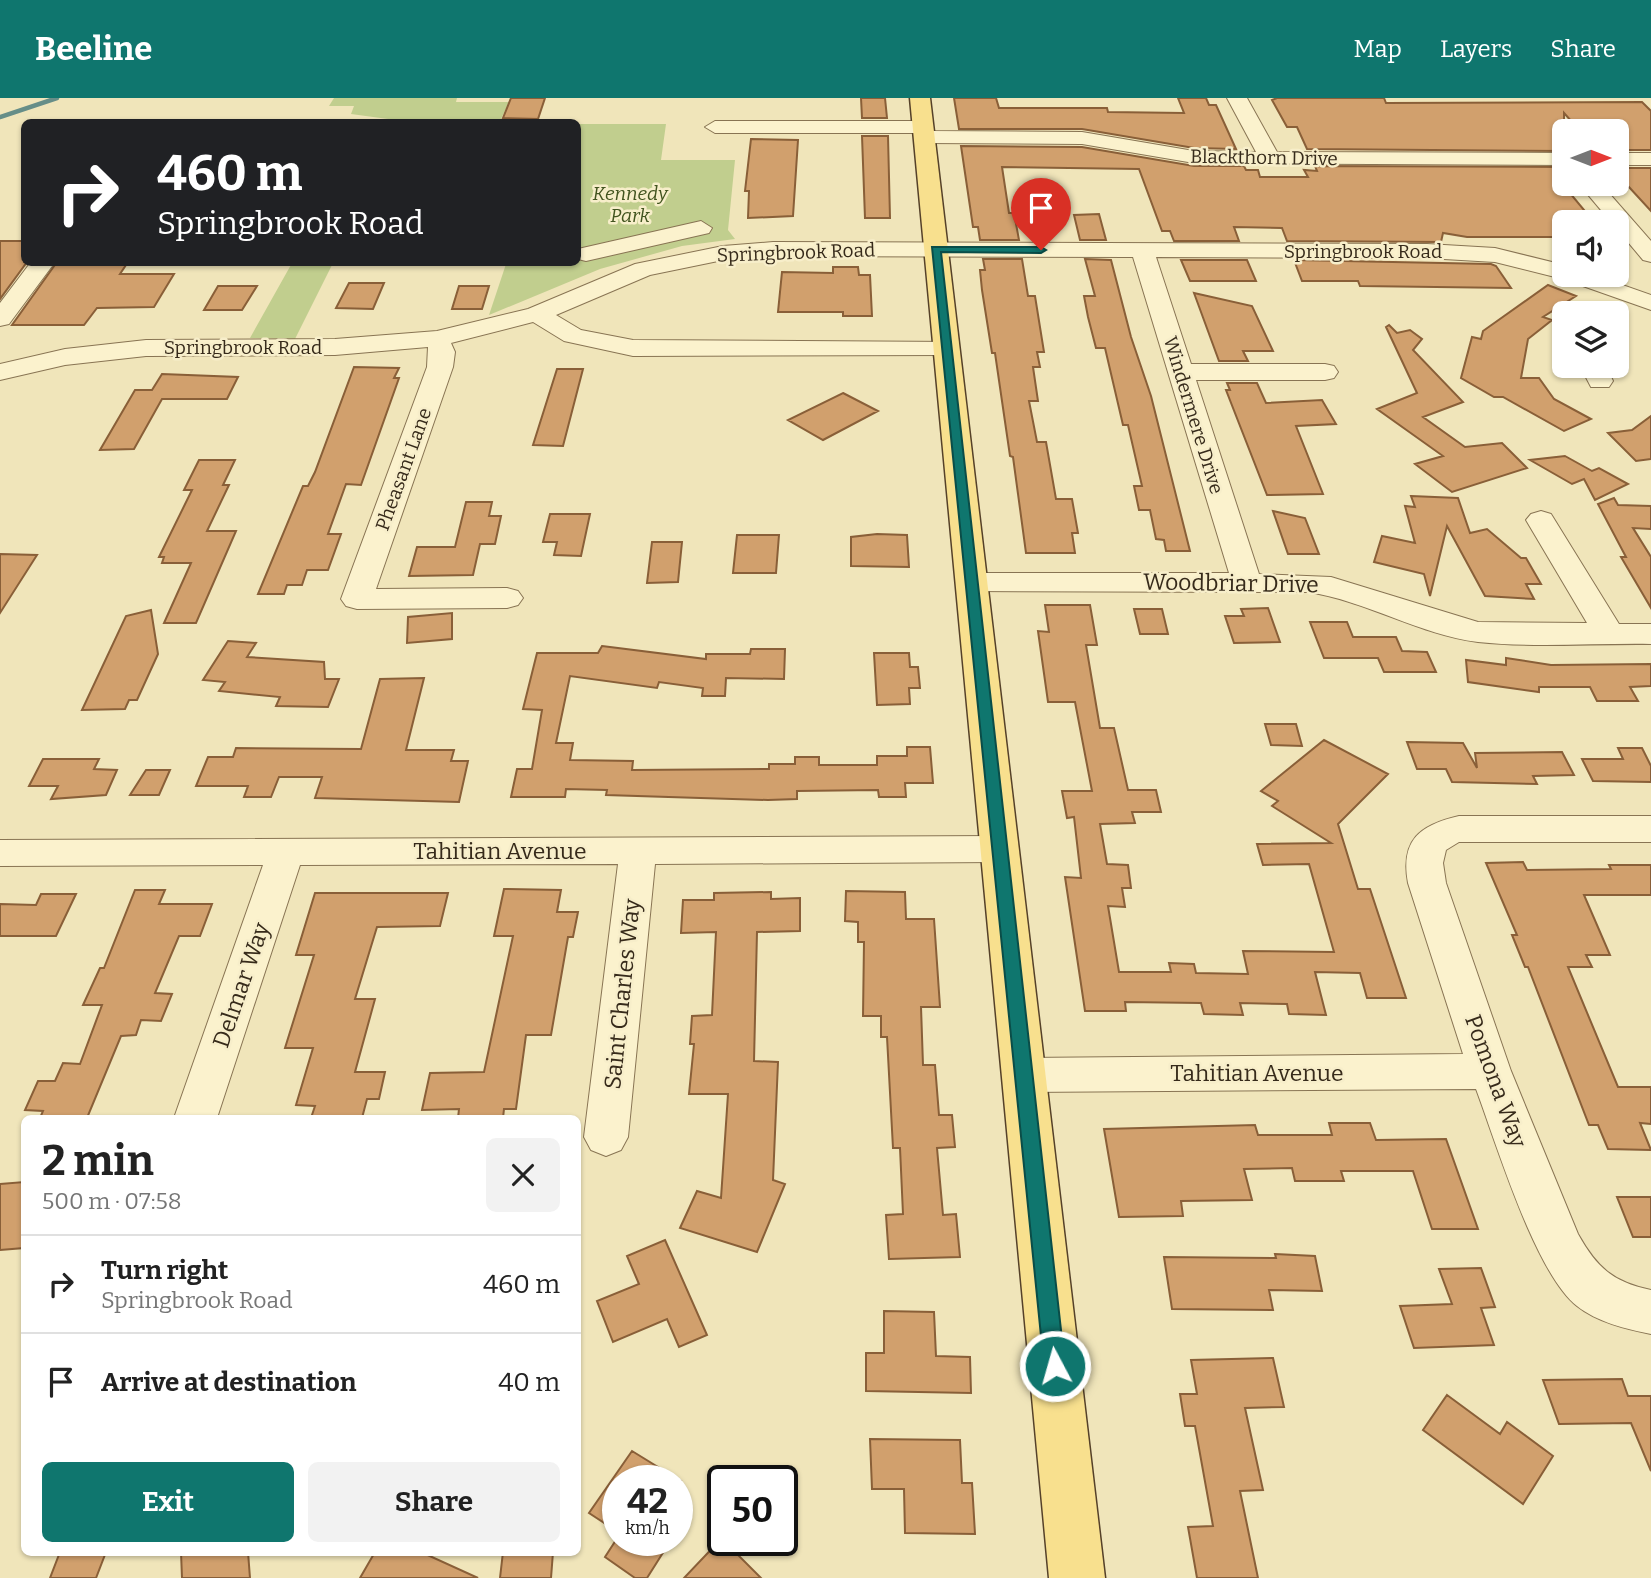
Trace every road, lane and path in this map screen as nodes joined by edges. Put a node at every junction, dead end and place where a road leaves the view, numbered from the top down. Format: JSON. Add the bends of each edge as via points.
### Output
{"nodes":[{"id":1,"x":920,"y":98,"type":"edge"},
{"id":2,"x":1237,"y":98,"type":"edge"},
{"id":3,"x":715,"y":127,"type":"dead end"},
{"id":4,"x":923,"y":132,"type":"junction"},
{"id":5,"x":1270,"y":158,"type":"junction"},
{"id":6,"x":1552,"y":159,"type":"edge"},
{"id":7,"x":1629,"y":159,"type":"edge"},
{"id":8,"x":1651,"y":159,"type":"edge"},
{"id":9,"x":1600,"y":196,"type":"edge"},
{"id":10,"x":701,"y":228,"type":"dead end"},
{"id":11,"x":663,"y":237,"type":"junction"},
{"id":12,"x":936,"y":249,"type":"junction"},
{"id":13,"x":1142,"y":250,"type":"junction"},
{"id":14,"x":586,"y":254,"type":"dead end"},
{"id":15,"x":1651,"y":255,"type":"edge"},
{"id":16,"x":685,"y":260,"type":"junction"},
{"id":17,"x":1552,"y":269,"type":"edge"},
{"id":18,"x":37,"y":271,"type":"edge"},
{"id":19,"x":1651,"y":277,"type":"edge"},
{"id":20,"x":0,"y":279,"type":"edge"},
{"id":21,"x":1606,"y":287,"type":"edge"},
{"id":22,"x":1640,"y":299,"type":"edge"},
{"id":23,"x":537,"y":314,"type":"junction"},
{"id":24,"x":0,"y":319,"type":"edge"},
{"id":25,"x":437,"y":339,"type":"junction"},
{"id":26,"x":0,"y":344,"type":"edge"},
{"id":27,"x":946,"y":347,"type":"junction"},
{"id":28,"x":8,"y":370,"type":"edge"},
{"id":29,"x":1181,"y":372,"type":"junction"},
{"id":30,"x":1325,"y":372,"type":"dead end"},
{"id":31,"x":1541,"y":520,"type":"dead end"},
{"id":32,"x":1246,"y":580,"type":"junction"},
{"id":33,"x":971,"y":582,"type":"junction"},
{"id":34,"x":507,"y":598,"type":"dead end"},
{"id":35,"x":1609,"y":634,"type":"junction"},
{"id":36,"x":1651,"y":634,"type":"edge"},
{"id":37,"x":1651,"y":829,"type":"edge"},
{"id":38,"x":999,"y":849,"type":"junction"},
{"id":39,"x":638,"y":851,"type":"junction"},
{"id":40,"x":286,"y":852,"type":"junction"},
{"id":41,"x":0,"y":853,"type":"edge"},
{"id":42,"x":1490,"y":1072,"type":"junction"},
{"id":43,"x":1024,"y":1075,"type":"junction"},
{"id":44,"x":197,"y":1115,"type":"edge"},
{"id":45,"x":606,"y":1137,"type":"dead end"},
{"id":46,"x":1651,"y":1312,"type":"edge"},
{"id":47,"x":1077,"y":1578,"type":"edge"}],
"edges":[{"from":1,"to":4,"type":"main road"},
{"from":2,"to":5,"type":"street"},
{"from":3,"to":4,"type":"street","name":"Blackthorn Drive"},
{"from":4,"to":5,"type":"street","name":"Blackthorn Drive","via":[[1082,138],[1194,157]]},
{"from":4,"to":12,"type":"main road"},
{"from":5,"to":6,"type":"street","name":"Blackthorn Drive"},
{"from":7,"to":8,"type":"street"},
{"from":9,"to":15,"type":"street"},
{"from":10,"to":11,"type":"street"},
{"from":11,"to":14,"type":"street"},
{"from":11,"to":16,"type":"street"},
{"from":12,"to":13,"type":"street","name":"Springbrook Road"},
{"from":12,"to":16,"type":"street","name":"Springbrook Road","via":[[773,249]]},
{"from":12,"to":27,"type":"main road"},
{"from":13,"to":17,"type":"street","name":"Springbrook Road","via":[[1462,252]]},
{"from":13,"to":29,"type":"street","name":"Windermere Drive"},
{"from":16,"to":23,"type":"street","name":"Springbrook Road","via":[[605,283]]},
{"from":18,"to":20,"type":"street"},
{"from":18,"to":24,"type":"street"},
{"from":19,"to":22,"type":"street"},
{"from":21,"to":22,"type":"street"},
{"from":23,"to":25,"type":"street","name":"Springbrook Road"},
{"from":23,"to":27,"type":"street","via":[[573,336],[633,348]]},
{"from":25,"to":28,"type":"street","name":"Springbrook Road","via":[[335,347],[146,348],[65,357]]},
{"from":25,"to":34,"type":"street","name":"Pheasant Lane","via":[[442,352],[440,367],[357,599]]},
{"from":26,"to":28,"type":"street"},
{"from":27,"to":33,"type":"main road"},
{"from":29,"to":30,"type":"street"},
{"from":29,"to":32,"type":"street","name":"Windermere Drive"},
{"from":31,"to":35,"type":"street"},
{"from":32,"to":33,"type":"street","name":"Woodbriar Drive"},
{"from":32,"to":35,"type":"street","name":"Woodbriar Drive","via":[[1336,586],[1454,628],[1478,632]]},
{"from":33,"to":38,"type":"main road"},
{"from":35,"to":36,"type":"street","name":"Woodbriar Drive"},
{"from":37,"to":42,"type":"street","name":"Pomona Way","via":[[1459,829],[1435,837],[1427,845],[1423,866],[1427,883]]},
{"from":38,"to":39,"type":"street","name":"Tahitian Avenue"},
{"from":38,"to":43,"type":"main road"},
{"from":39,"to":40,"type":"street","name":"Tahitian Avenue"},
{"from":39,"to":45,"type":"street","name":"Saint Charles Way"},
{"from":40,"to":41,"type":"street","name":"Tahitian Avenue"},
{"from":40,"to":44,"type":"street","name":"Delmar Way"},
{"from":42,"to":43,"type":"street","name":"Tahitian Avenue"},
{"from":42,"to":46,"type":"street","name":"Pomona Way","via":[[1571,1267],[1605,1300]]},
{"from":43,"to":47,"type":"main road"}]}
